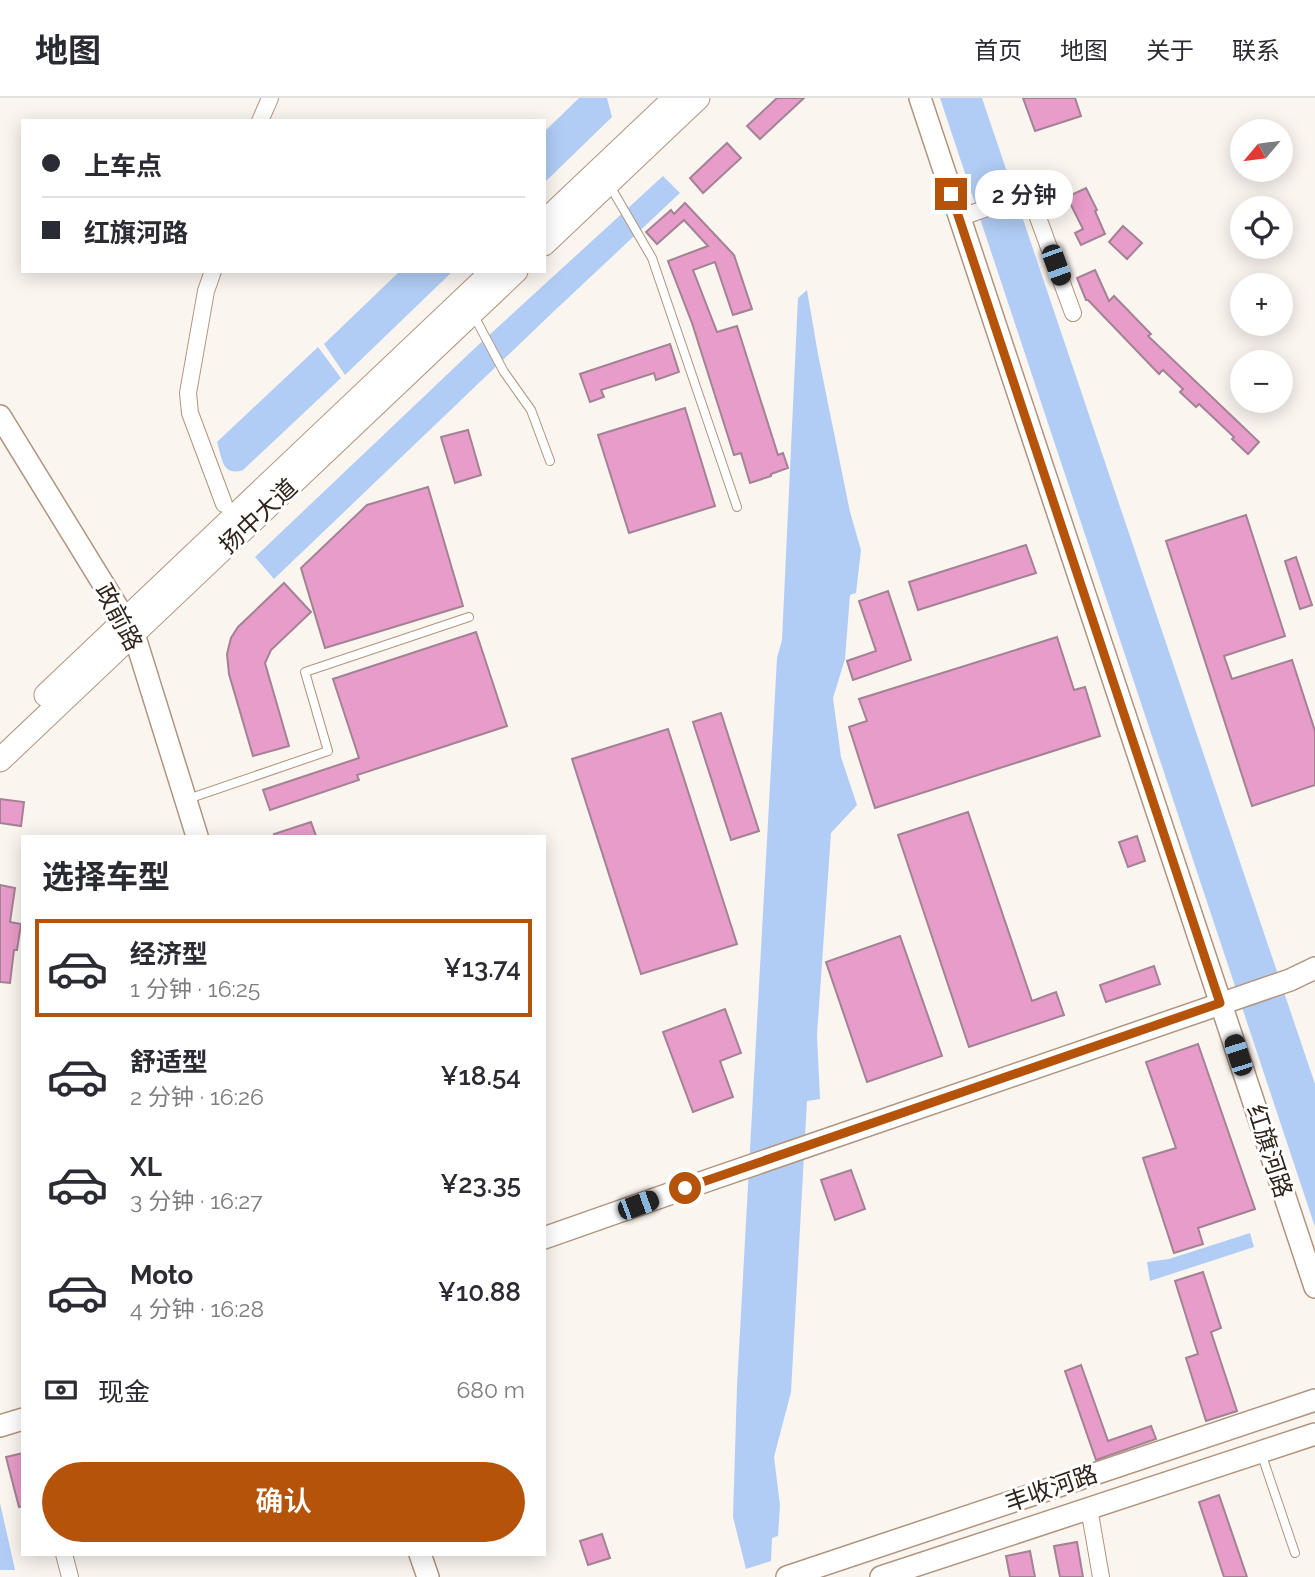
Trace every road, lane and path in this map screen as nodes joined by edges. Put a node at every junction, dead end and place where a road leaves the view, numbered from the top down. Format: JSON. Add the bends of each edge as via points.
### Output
{"nodes":[{"id":1,"x":270,"y":98,"type":"edge"},
{"id":2,"x":675,"y":98,"type":"edge"},
{"id":3,"x":698,"y":98,"type":"edge"},
{"id":4,"x":920,"y":98,"type":"edge"},
{"id":5,"x":261,"y":119,"type":"edge"},
{"id":6,"x":608,"y":184,"type":"junction"},
{"id":7,"x":960,"y":218,"type":"junction"},
{"id":8,"x":546,"y":220,"type":"edge"},
{"id":9,"x":546,"y":242,"type":"edge"},
{"id":10,"x":212,"y":273,"type":"edge"},
{"id":11,"x":491,"y":273,"type":"edge"},
{"id":12,"x":514,"y":273,"type":"edge"},
{"id":13,"x":472,"y":313,"type":"junction"},
{"id":14,"x":1073,"y":313,"type":"dead end"},
{"id":15,"x":0,"y":415,"type":"edge"},
{"id":16,"x":550,"y":461,"type":"dead end"},
{"id":17,"x":224,"y":504,"type":"dead end"},
{"id":18,"x":737,"y":507,"type":"dead end"},
{"id":19,"x":469,"y":617,"type":"dead end"},
{"id":20,"x":129,"y":627,"type":"junction"},
{"id":21,"x":0,"y":739,"type":"edge"},
{"id":22,"x":0,"y":760,"type":"edge"},
{"id":23,"x":185,"y":800,"type":"junction"},
{"id":24,"x":197,"y":835,"type":"edge"},
{"id":25,"x":1315,"y":968,"type":"edge"},
{"id":26,"x":1225,"y":1002,"type":"junction"},
{"id":27,"x":546,"y":1237,"type":"edge"},
{"id":28,"x":1315,"y":1287,"type":"edge"},
{"id":29,"x":1315,"y":1400,"type":"edge"},
{"id":30,"x":21,"y":1420,"type":"edge"},
{"id":31,"x":1250,"y":1421,"type":"junction"},
{"id":32,"x":0,"y":1426,"type":"edge"},
{"id":33,"x":1315,"y":1434,"type":"edge"},
{"id":34,"x":1261,"y":1452,"type":"junction"},
{"id":35,"x":1089,"y":1508,"type":"junction"},
{"id":36,"x":909,"y":1536,"type":"junction"},
{"id":37,"x":1295,"y":1553,"type":"dead end"},
{"id":38,"x":65,"y":1556,"type":"edge"},
{"id":39,"x":421,"y":1556,"type":"edge"},
{"id":40,"x":918,"y":1565,"type":"junction"},
{"id":41,"x":70,"y":1577,"type":"edge"},
{"id":42,"x":428,"y":1577,"type":"edge"},
{"id":43,"x":788,"y":1577,"type":"edge"},
{"id":44,"x":881,"y":1577,"type":"edge"},
{"id":45,"x":1101,"y":1577,"type":"edge"}],
"edges":[{"from":1,"to":5,"type":"street"},
{"from":2,"to":8,"type":"main road"},
{"from":3,"to":6,"type":"main road"},
{"from":4,"to":7,"type":"street","name":"红旗河路"},
{"from":6,"to":9,"type":"main road"},
{"from":6,"to":18,"type":"lane","via":[[652,258]]},
{"from":7,"to":14,"type":"street","via":[[1029,193]]},
{"from":7,"to":26,"type":"street","name":"红旗河路"},
{"from":10,"to":17,"type":"street","via":[[187,393]]},
{"from":11,"to":20,"type":"main road","name":"扬中大道"},
{"from":12,"to":13,"type":"main road","name":"扬中大道"},
{"from":13,"to":16,"type":"lane","via":[[531,410]]},
{"from":13,"to":20,"type":"main road","name":"扬中大道"},
{"from":15,"to":20,"type":"street","name":"政前路"},
{"from":19,"to":23,"type":"lane","via":[[305,672],[328,751]]},
{"from":20,"to":21,"type":"main road","name":"扬中大道"},
{"from":20,"to":22,"type":"main road","name":"扬中大道"},
{"from":20,"to":23,"type":"street","name":"政前路"},
{"from":23,"to":24,"type":"street","name":"政前路"},
{"from":25,"to":26,"type":"street"},
{"from":26,"to":27,"type":"street"},
{"from":26,"to":28,"type":"street","name":"红旗河路"},
{"from":29,"to":31,"type":"street","name":"丰收河路"},
{"from":30,"to":32,"type":"street"},
{"from":31,"to":34,"type":"street"},
{"from":31,"to":36,"type":"street","name":"丰收河路"},
{"from":33,"to":34,"type":"street"},
{"from":34,"to":35,"type":"street"},
{"from":34,"to":37,"type":"lane"},
{"from":35,"to":40,"type":"street"},
{"from":35,"to":45,"type":"street"},
{"from":36,"to":40,"type":"street"},
{"from":36,"to":43,"type":"street","name":"丰收河路"},
{"from":38,"to":41,"type":"street"},
{"from":39,"to":42,"type":"street"},
{"from":40,"to":44,"type":"street"}]}
